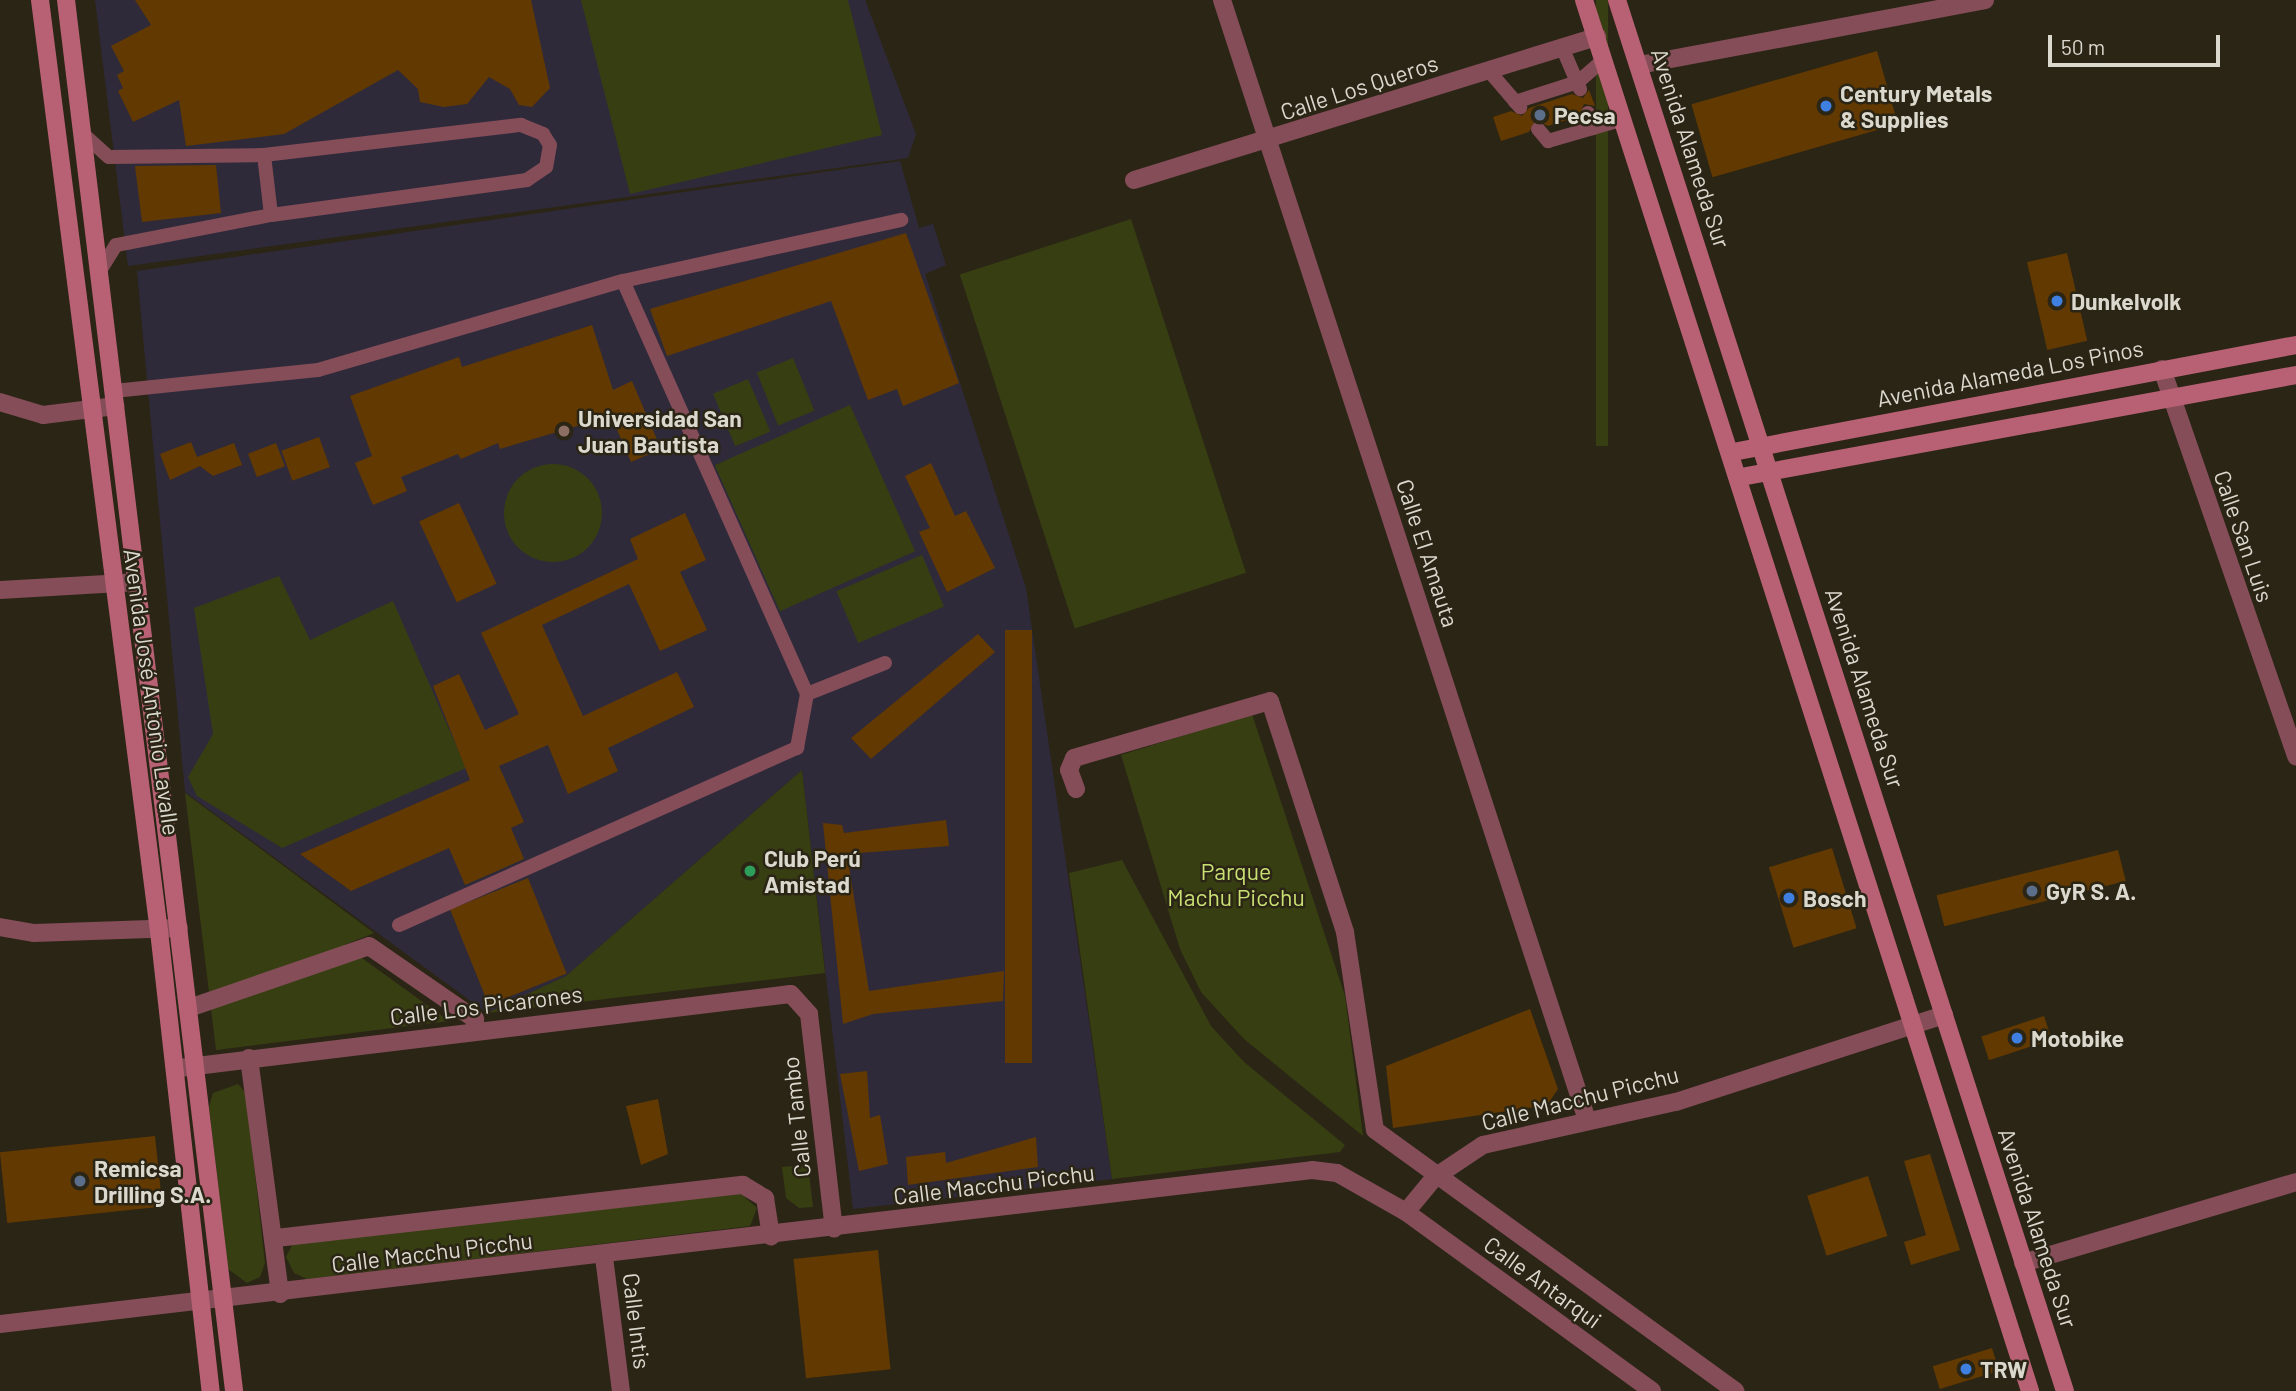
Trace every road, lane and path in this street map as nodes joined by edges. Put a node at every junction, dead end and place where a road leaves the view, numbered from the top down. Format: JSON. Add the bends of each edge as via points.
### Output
{"nodes":[{"id":1,"x":40,"y":0,"type":"edge"},
{"id":2,"x":66,"y":0,"type":"edge"},
{"id":3,"x":1222,"y":0,"type":"edge"},
{"id":4,"x":1584,"y":0,"type":"edge"},
{"id":5,"x":1617,"y":0,"type":"edge"},
{"id":6,"x":1985,"y":0,"type":"edge"},
{"id":7,"x":1597,"y":37,"type":"junction"},
{"id":8,"x":1562,"y":47,"type":"junction"},
{"id":9,"x":1604,"y":59,"type":"junction"},
{"id":10,"x":1639,"y":65,"type":"junction"},
{"id":11,"x":1489,"y":71,"type":"junction"},
{"id":12,"x":1579,"y":86,"type":"junction"},
{"id":13,"x":1588,"y":113,"type":"dead end"},
{"id":14,"x":1624,"y":119,"type":"junction"},
{"id":15,"x":1593,"y":128,"type":"junction"},
{"id":16,"x":1538,"y":129,"type":"dead end"},
{"id":17,"x":82,"y":133,"type":"junction"},
{"id":18,"x":1268,"y":142,"type":"junction"},
{"id":19,"x":264,"y":155,"type":"junction"},
{"id":20,"x":1134,"y":180,"type":"dead end"},
{"id":21,"x":271,"y":215,"type":"junction"},
{"id":22,"x":901,"y":220,"type":"dead end"},
{"id":23,"x":99,"y":272,"type":"junction"},
{"id":24,"x":623,"y":281,"type":"junction"},
{"id":25,"x":2296,"y":345,"type":"edge"},
{"id":26,"x":2162,"y":369,"type":"junction"},
{"id":27,"x":2296,"y":375,"type":"edge"},
{"id":28,"x":2172,"y":397,"type":"junction"},
{"id":29,"x":114,"y":399,"type":"junction"},
{"id":30,"x":0,"y":402,"type":"edge"},
{"id":31,"x":90,"y":411,"type":"junction"},
{"id":32,"x":1761,"y":445,"type":"junction"},
{"id":33,"x":1733,"y":452,"type":"junction"},
{"id":34,"x":1769,"y":470,"type":"junction"},
{"id":35,"x":1741,"y":477,"type":"junction"},
{"id":36,"x":137,"y":582,"type":"junction"},
{"id":37,"x":112,"y":585,"type":"junction"},
{"id":38,"x":0,"y":590,"type":"edge"},
{"id":39,"x":885,"y":663,"type":"dead end"},
{"id":40,"x":807,"y":694,"type":"junction"},
{"id":41,"x":2296,"y":757,"type":"edge"},
{"id":42,"x":1076,"y":789,"type":"dead end"},
{"id":43,"x":399,"y":925,"type":"dead end"},
{"id":44,"x":0,"y":927,"type":"edge"},
{"id":45,"x":179,"y":928,"type":"junction"},
{"id":46,"x":159,"y":931,"type":"junction"},
{"id":47,"x":803,"y":1001,"type":"joint"},
{"id":48,"x":189,"y":1008,"type":"junction"},
{"id":49,"x":1944,"y":1015,"type":"junction"},
{"id":50,"x":1915,"y":1025,"type":"junction"},
{"id":51,"x":475,"y":1031,"type":"junction"},
{"id":52,"x":249,"y":1058,"type":"junction"},
{"id":53,"x":193,"y":1066,"type":"junction"},
{"id":54,"x":173,"y":1069,"type":"junction"},
{"id":55,"x":1587,"y":1120,"type":"junction"},
{"id":56,"x":1435,"y":1177,"type":"junction"},
{"id":57,"x":2296,"y":1182,"type":"edge"},
{"id":58,"x":1406,"y":1212,"type":"junction"},
{"id":59,"x":834,"y":1229,"type":"junction"},
{"id":60,"x":771,"y":1237,"type":"junction"},
{"id":61,"x":276,"y":1238,"type":"junction"},
{"id":62,"x":604,"y":1257,"type":"junction"},
{"id":63,"x":2023,"y":1263,"type":"junction"},
{"id":64,"x":280,"y":1294,"type":"junction"},
{"id":65,"x":223,"y":1301,"type":"junction"},
{"id":66,"x":200,"y":1304,"type":"junction"},
{"id":67,"x":0,"y":1324,"type":"edge"},
{"id":68,"x":211,"y":1391,"type":"edge"},
{"id":69,"x":234,"y":1391,"type":"edge"},
{"id":70,"x":621,"y":1391,"type":"edge"},
{"id":71,"x":1652,"y":1391,"type":"edge"},
{"id":72,"x":1735,"y":1391,"type":"edge"},
{"id":73,"x":2030,"y":1391,"type":"edge"},
{"id":74,"x":2065,"y":1391,"type":"edge"}],
"edges":[{"from":1,"to":31,"type":"main road","name":"Avenida José Antonio Lavalle"},
{"from":2,"to":17,"type":"main road","name":"Avenida José Antonio Lavalle"},
{"from":3,"to":18,"type":"street","name":"Calle El Amauta"},
{"from":4,"to":7,"type":"main road"},
{"from":5,"to":10,"type":"main road","name":"Avenida Alameda Sur"},
{"from":6,"to":10,"type":"street"},
{"from":7,"to":8,"type":"street","name":"Calle Los Queros"},
{"from":7,"to":9,"type":"main road"},
{"from":8,"to":11,"type":"street","name":"Calle Los Queros"},
{"from":8,"to":12,"type":"lane"},
{"from":9,"to":12,"type":"lane"},
{"from":9,"to":14,"type":"main road"},
{"from":10,"to":32,"type":"main road","name":"Avenida Alameda Sur"},
{"from":11,"to":12,"type":"lane","via":[[1518,105]]},
{"from":11,"to":18,"type":"street","name":"Calle Los Queros"},
{"from":13,"to":15,"type":"lane"},
{"from":14,"to":15,"type":"lane"},
{"from":14,"to":33,"type":"main road"},
{"from":15,"to":16,"type":"lane","via":[[1548,141]]},
{"from":17,"to":19,"type":"lane","via":[[109,158]]},
{"from":17,"to":23,"type":"main road","name":"Avenida José Antonio Lavalle"},
{"from":18,"to":20,"type":"street","name":"Calle Los Queros"},
{"from":18,"to":55,"type":"street","name":"Calle El Amauta"},
{"from":19,"to":21,"type":"lane"},
{"from":19,"to":21,"type":"lane","via":[[521,125],[543,134],[550,145],[546,167],[527,180]]},
{"from":21,"to":23,"type":"lane","via":[[116,245]]},
{"from":22,"to":24,"type":"lane"},
{"from":23,"to":29,"type":"main road","name":"Avenida José Antonio Lavalle"},
{"from":24,"to":29,"type":"lane","via":[[318,370]]},
{"from":24,"to":40,"type":"lane"},
{"from":25,"to":26,"type":"main road","name":"Avenida Alameda Los Pinos"},
{"from":26,"to":28,"type":"street","name":"Calle San Luis"},
{"from":26,"to":32,"type":"main road","name":"Avenida Alameda Los Pinos"},
{"from":27,"to":28,"type":"main road"},
{"from":28,"to":34,"type":"main road"},
{"from":28,"to":41,"type":"street","name":"Calle San Luis"},
{"from":29,"to":31,"type":"street"},
{"from":29,"to":36,"type":"main road","name":"Avenida José Antonio Lavalle"},
{"from":30,"to":31,"type":"street","via":[[43,415]]},
{"from":31,"to":37,"type":"main road","name":"Avenida José Antonio Lavalle"},
{"from":32,"to":33,"type":"main road","name":"Avenida Alameda Los Pinos"},
{"from":32,"to":34,"type":"main road","name":"Avenida Alameda Sur"},
{"from":33,"to":35,"type":"main road"},
{"from":34,"to":35,"type":"main road"},
{"from":34,"to":49,"type":"main road","name":"Avenida Alameda Sur"},
{"from":35,"to":50,"type":"main road"},
{"from":36,"to":37,"type":"street"},
{"from":36,"to":45,"type":"main road","name":"Avenida José Antonio Lavalle"},
{"from":37,"to":38,"type":"street"},
{"from":37,"to":46,"type":"main road","name":"Avenida José Antonio Lavalle"},
{"from":39,"to":40,"type":"lane"},
{"from":40,"to":43,"type":"lane","via":[[797,748]]},
{"from":42,"to":56,"type":"street","via":[[1069,770],[1074,758],[1270,701],[1345,932],[1370,1120],[1383,1140]]},
{"from":44,"to":46,"type":"street","via":[[34,933]]},
{"from":45,"to":46,"type":"street"},
{"from":45,"to":48,"type":"main road","name":"Avenida José Antonio Lavalle"},
{"from":46,"to":54,"type":"main road","name":"Avenida José Antonio Lavalle"},
{"from":47,"to":51,"type":"street","name":"Calle Los Picarones","via":[[791,994]]},
{"from":47,"to":59,"type":"street","name":"Calle Tambo"},
{"from":48,"to":51,"type":"street","via":[[369,946],[475,1019]]},
{"from":48,"to":53,"type":"main road","name":"Avenida José Antonio Lavalle"},
{"from":49,"to":50,"type":"street","name":"Calle Macchu Picchu"},
{"from":49,"to":63,"type":"main road","name":"Avenida Alameda Sur"},
{"from":50,"to":55,"type":"street","name":"Calle Macchu Picchu","via":[[1676,1102]]},
{"from":50,"to":73,"type":"main road"},
{"from":51,"to":52,"type":"street","name":"Calle Los Picarones"},
{"from":52,"to":53,"type":"street","name":"Calle Los Picarones"},
{"from":52,"to":61,"type":"street"},
{"from":53,"to":54,"type":"street","name":"Calle Los Picarones"},
{"from":53,"to":65,"type":"main road","name":"Avenida José Antonio Lavalle"},
{"from":54,"to":66,"type":"main road","name":"Avenida José Antonio Lavalle"},
{"from":55,"to":56,"type":"street","name":"Calle Macchu Picchu","via":[[1483,1145]]},
{"from":56,"to":58,"type":"street","name":"Calle Macchu Picchu"},
{"from":56,"to":72,"type":"street"},
{"from":57,"to":63,"type":"street"},
{"from":58,"to":59,"type":"street","name":"Calle Macchu Picchu","via":[[1338,1174],[1312,1170]]},
{"from":58,"to":71,"type":"street","name":"Calle Antarqui"},
{"from":59,"to":60,"type":"street","name":"Calle Macchu Picchu"},
{"from":60,"to":61,"type":"street","via":[[765,1198],[743,1185]]},
{"from":60,"to":62,"type":"street","name":"Calle Macchu Picchu"},
{"from":61,"to":64,"type":"street"},
{"from":62,"to":64,"type":"street","name":"Calle Macchu Picchu"},
{"from":62,"to":70,"type":"street","name":"Calle Intis"},
{"from":63,"to":74,"type":"main road","name":"Avenida Alameda Sur"},
{"from":64,"to":65,"type":"street","name":"Calle Macchu Picchu"},
{"from":65,"to":66,"type":"street","name":"Calle Macchu Picchu"},
{"from":65,"to":69,"type":"main road","name":"Avenida José Antonio Lavalle"},
{"from":66,"to":67,"type":"street","name":"Calle Macchu Picchu"},
{"from":66,"to":68,"type":"main road","name":"Avenida José Antonio Lavalle"}]}
